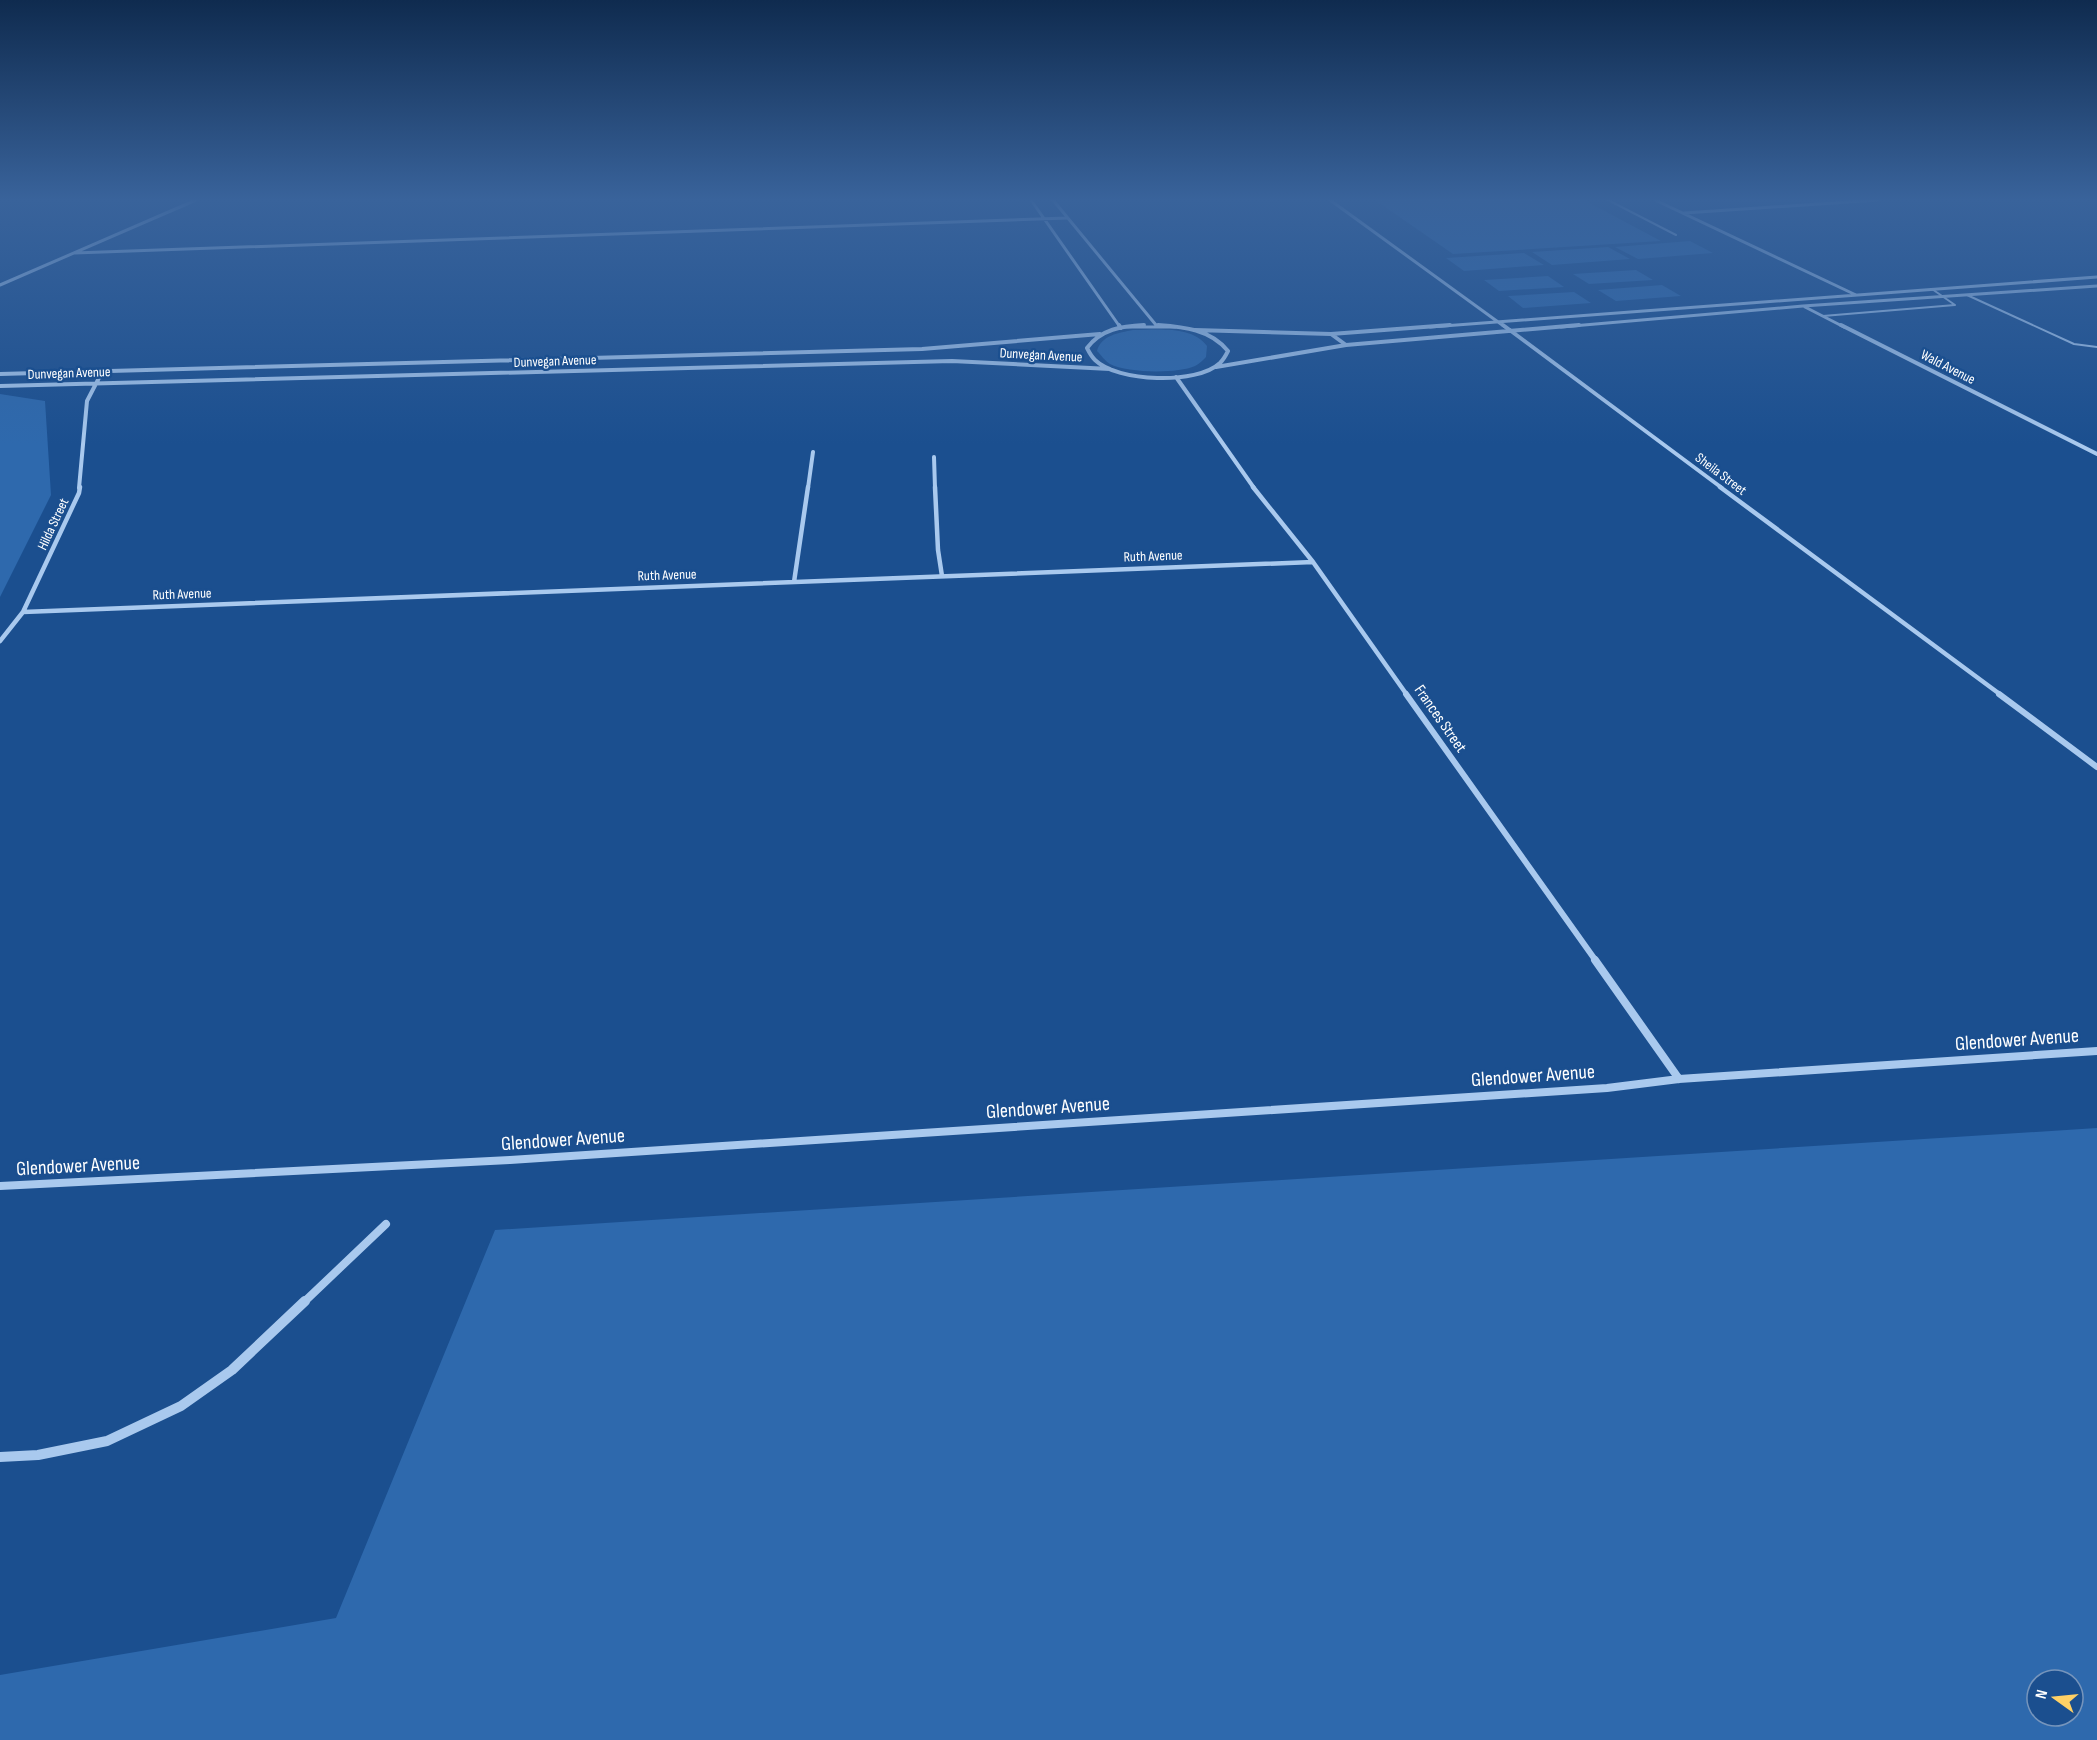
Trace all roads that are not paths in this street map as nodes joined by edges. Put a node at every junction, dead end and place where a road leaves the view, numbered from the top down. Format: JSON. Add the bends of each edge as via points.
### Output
{"nodes":[{"id":1,"x":1089,"y":281,"type":"edge"},
{"id":2,"x":1120,"y":281,"type":"edge"},
{"id":3,"x":1442,"y":281,"type":"edge"},
{"id":4,"x":1827,"y":281,"type":"edge"},
{"id":5,"x":2039,"y":281,"type":"edge"},
{"id":6,"x":2097,"y":286,"type":"edge"},
{"id":7,"x":1932,"y":289,"type":"junction"},
{"id":8,"x":1856,"y":295,"type":"junction"},
{"id":9,"x":1967,"y":295,"type":"junction"},
{"id":10,"x":1946,"y":297,"type":"junction"},
{"id":11,"x":1790,"y":300,"type":"junction"},
{"id":12,"x":1869,"y":303,"type":"junction"},
{"id":13,"x":1803,"y":306,"type":"junction"},
{"id":14,"x":1823,"y":316,"type":"junction"},
{"id":15,"x":1499,"y":322,"type":"junction"},
{"id":16,"x":1156,"y":325,"type":"junction"},
{"id":17,"x":1121,"y":327,"type":"junction"},
{"id":18,"x":1195,"y":330,"type":"junction"},
{"id":19,"x":1512,"y":332,"type":"junction"},
{"id":20,"x":1100,"y":334,"type":"junction"},
{"id":21,"x":1331,"y":334,"type":"junction"},
{"id":22,"x":1346,"y":345,"type":"junction"},
{"id":23,"x":2097,"y":347,"type":"edge"},
{"id":24,"x":955,"y":348,"type":"junction"},
{"id":25,"x":791,"y":352,"type":"junction"},
{"id":26,"x":608,"y":357,"type":"junction"},
{"id":27,"x":952,"y":361,"type":"junction"},
{"id":28,"x":442,"y":362,"type":"junction"},
{"id":29,"x":787,"y":366,"type":"junction"},
{"id":30,"x":1216,"y":367,"type":"junction"},
{"id":31,"x":1110,"y":369,"type":"junction"},
{"id":32,"x":601,"y":371,"type":"junction"},
{"id":33,"x":102,"y":372,"type":"junction"},
{"id":34,"x":0,"y":374,"type":"edge"},
{"id":35,"x":431,"y":375,"type":"junction"},
{"id":36,"x":1176,"y":377,"type":"junction"},
{"id":37,"x":95,"y":383,"type":"junction"},
{"id":38,"x":0,"y":386,"type":"edge"},
{"id":39,"x":813,"y":452,"type":"dead end"},
{"id":40,"x":2097,"y":454,"type":"edge"},
{"id":41,"x":934,"y":456,"type":"dead end"},
{"id":42,"x":1313,"y":562,"type":"junction"},
{"id":43,"x":942,"y":576,"type":"junction"},
{"id":44,"x":794,"y":582,"type":"junction"},
{"id":45,"x":23,"y":612,"type":"junction"},
{"id":46,"x":0,"y":641,"type":"edge"},
{"id":47,"x":2097,"y":767,"type":"edge"},
{"id":48,"x":2097,"y":1051,"type":"edge"},
{"id":49,"x":1679,"y":1079,"type":"junction"},
{"id":50,"x":0,"y":1186,"type":"edge"},
{"id":51,"x":386,"y":1224,"type":"dead end"},
{"id":52,"x":0,"y":1457,"type":"edge"}],
"edges":[{"from":1,"to":17,"type":"street"},
{"from":2,"to":16,"type":"street"},
{"from":3,"to":15,"type":"street","name":"Sheila Street"},
{"from":4,"to":8,"type":"street"},
{"from":5,"to":7,"type":"street"},
{"from":6,"to":9,"type":"street"},
{"from":7,"to":8,"type":"street"},
{"from":7,"to":10,"type":"lane"},
{"from":8,"to":11,"type":"street"},
{"from":8,"to":12,"type":"street"},
{"from":9,"to":10,"type":"street"},
{"from":9,"to":23,"type":"lane","via":[[2074,344]]},
{"from":10,"to":12,"type":"street"},
{"from":10,"to":14,"type":"lane","via":[[1955,305]]},
{"from":11,"to":13,"type":"street","name":"Wald Avenue"},
{"from":11,"to":15,"type":"street"},
{"from":12,"to":13,"type":"street"},
{"from":13,"to":14,"type":"street","name":"Wald Avenue"},
{"from":13,"to":19,"type":"street"},
{"from":14,"to":40,"type":"street","name":"Wald Avenue"},
{"from":15,"to":19,"type":"street","name":"Sheila Street"},
{"from":15,"to":21,"type":"street"},
{"from":16,"to":17,"type":"street","name":"Dunvegan Avenue"},
{"from":16,"to":18,"type":"street","name":"Dunvegan Avenue"},
{"from":17,"to":20,"type":"street","name":"Dunvegan Avenue"},
{"from":18,"to":21,"type":"street"},
{"from":18,"to":30,"type":"street","via":[[1217,339],[1228,351],[1226,359]]},
{"from":19,"to":22,"type":"street"},
{"from":19,"to":47,"type":"street","name":"Sheila Street"},
{"from":20,"to":24,"type":"street","name":"Dunvegan Avenue"},
{"from":20,"to":31,"type":"street","via":[[1090,341],[1089,356]]},
{"from":21,"to":22,"type":"street"},
{"from":22,"to":30,"type":"street"},
{"from":24,"to":25,"type":"street","name":"Dunvegan Avenue"},
{"from":24,"to":27,"type":"street"},
{"from":25,"to":26,"type":"street","name":"Dunvegan Avenue"},
{"from":25,"to":29,"type":"street"},
{"from":26,"to":28,"type":"street","name":"Dunvegan Avenue"},
{"from":26,"to":32,"type":"street"},
{"from":27,"to":29,"type":"street","name":"Dunvegan Avenue"},
{"from":27,"to":31,"type":"street","name":"Dunvegan Avenue"},
{"from":28,"to":33,"type":"street","name":"Dunvegan Avenue"},
{"from":28,"to":35,"type":"street"},
{"from":29,"to":32,"type":"street","name":"Dunvegan Avenue"},
{"from":30,"to":36,"type":"street","name":"Dunvegan Avenue"},
{"from":31,"to":36,"type":"street","name":"Dunvegan Avenue"},
{"from":32,"to":35,"type":"street","name":"Dunvegan Avenue"},
{"from":33,"to":34,"type":"street","name":"Dunvegan Avenue"},
{"from":33,"to":37,"type":"street","name":"Hilda Street"},
{"from":35,"to":37,"type":"street","name":"Dunvegan Avenue"},
{"from":36,"to":42,"type":"street","name":"Frances Street","via":[[1272,513]]},
{"from":37,"to":38,"type":"street","name":"Dunvegan Avenue"},
{"from":37,"to":45,"type":"street","name":"Hilda Street","via":[[87,401],[79,493]]},
{"from":39,"to":44,"type":"street"},
{"from":41,"to":43,"type":"street"},
{"from":42,"to":43,"type":"street","name":"Ruth Avenue"},
{"from":42,"to":49,"type":"street","name":"Frances Street"},
{"from":43,"to":44,"type":"street","name":"Ruth Avenue"},
{"from":44,"to":45,"type":"street","name":"Ruth Avenue"},
{"from":45,"to":46,"type":"street","name":"Hilda Street"},
{"from":48,"to":49,"type":"street","name":"Glendower Avenue"},
{"from":49,"to":50,"type":"street","name":"Glendower Avenue","via":[[1583,1089],[522,1159]]},
{"from":51,"to":52,"type":"street","via":[[232,1370],[182,1406],[107,1442],[38,1455]]}]}
